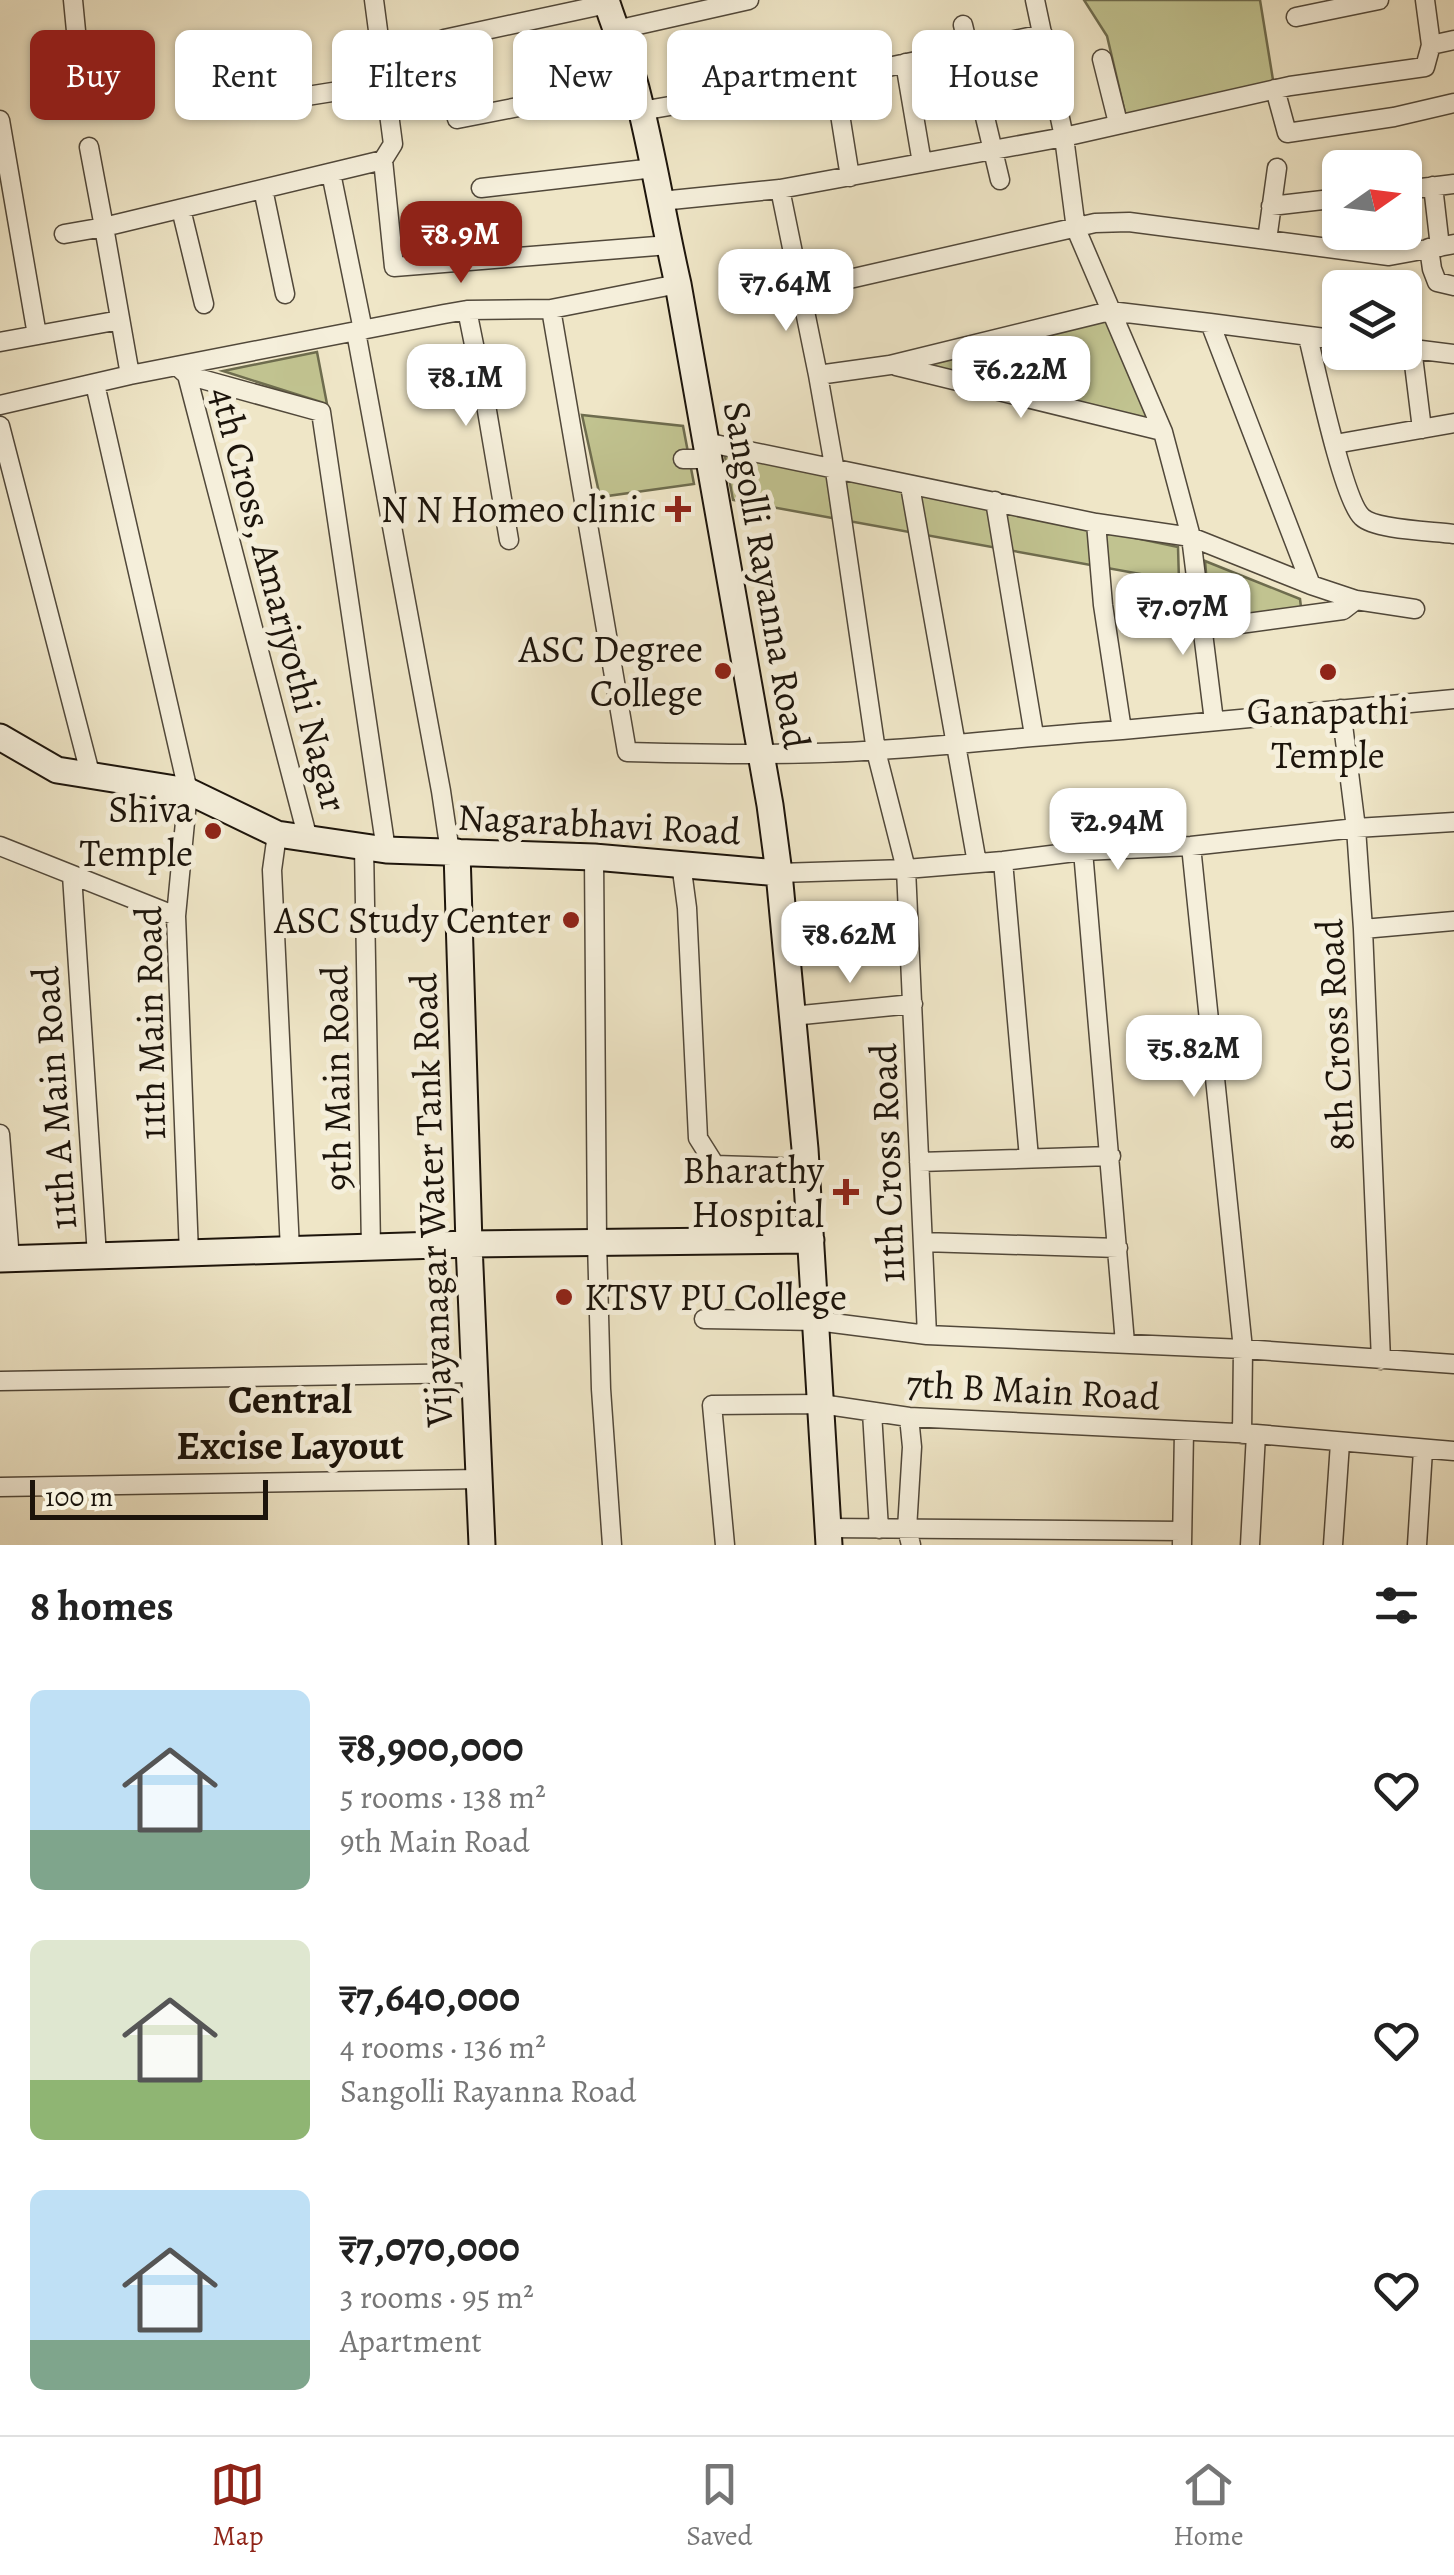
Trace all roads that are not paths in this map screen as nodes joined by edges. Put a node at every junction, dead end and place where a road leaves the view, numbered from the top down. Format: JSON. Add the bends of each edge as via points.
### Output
{"nodes":[{"id":1,"x":73,"y":0,"type":"edge"},
{"id":2,"x":374,"y":0,"type":"edge"},
{"id":3,"x":748,"y":0,"type":"edge"},
{"id":4,"x":1379,"y":0,"type":"edge"},
{"id":5,"x":1425,"y":0,"type":"edge"},
{"id":6,"x":1035,"y":1,"type":"edge"},
{"id":7,"x":606,"y":2,"type":"edge"},
{"id":8,"x":1296,"y":17,"type":"dead end"},
{"id":9,"x":964,"y":25,"type":"dead end"},
{"id":10,"x":76,"y":30,"type":"edge"},
{"id":11,"x":378,"y":30,"type":"edge"},
{"id":12,"x":483,"y":30,"type":"edge"},
{"id":13,"x":616,"y":30,"type":"joint"},
{"id":14,"x":965,"y":30,"type":"edge"},
{"id":15,"x":1042,"y":30,"type":"edge"},
{"id":16,"x":1454,"y":40,"type":"edge"},
{"id":17,"x":1431,"y":45,"type":"junction"},
{"id":18,"x":1102,"y":59,"type":"dead end"},
{"id":19,"x":912,"y":61,"type":"edge"},
{"id":20,"x":905,"y":63,"type":"junction"},
{"id":21,"x":892,"y":66,"type":"edge"},
{"id":22,"x":1275,"y":89,"type":"junction"},
{"id":23,"x":1454,"y":103,"type":"edge"},
{"id":24,"x":0,"y":120,"type":"edge"},
{"id":25,"x":389,"y":120,"type":"edge"},
{"id":26,"x":643,"y":120,"type":"edge"},
{"id":27,"x":841,"y":120,"type":"edge"},
{"id":28,"x":985,"y":120,"type":"edge"},
{"id":29,"x":1061,"y":120,"type":"edge"},
{"id":30,"x":1120,"y":123,"type":"junction"},
{"id":31,"x":1064,"y":137,"type":"junction"},
{"id":32,"x":89,"y":147,"type":"dead end"},
{"id":33,"x":992,"y":150,"type":"junction"},
{"id":34,"x":383,"y":160,"type":"junction"},
{"id":35,"x":922,"y":163,"type":"junction"},
{"id":36,"x":654,"y":168,"type":"junction"},
{"id":37,"x":1276,"y":168,"type":"dead end"},
{"id":38,"x":332,"y":173,"type":"junction"},
{"id":39,"x":850,"y":176,"type":"junction"},
{"id":40,"x":1000,"y":180,"type":"dead end"},
{"id":41,"x":1454,"y":184,"type":"edge"},
{"id":42,"x":1433,"y":186,"type":"junction"},
{"id":43,"x":481,"y":188,"type":"dead end"},
{"id":44,"x":1422,"y":188,"type":"edge"},
{"id":45,"x":263,"y":189,"type":"junction"},
{"id":46,"x":780,"y":189,"type":"junction"},
{"id":47,"x":661,"y":200,"type":"junction"},
{"id":48,"x":1322,"y":200,"type":"edge"},
{"id":49,"x":1272,"y":206,"type":"junction"},
{"id":50,"x":181,"y":208,"type":"junction"},
{"id":51,"x":104,"y":227,"type":"junction"},
{"id":52,"x":1076,"y":229,"type":"junction"},
{"id":53,"x":64,"y":234,"type":"dead end"},
{"id":54,"x":1267,"y":240,"type":"junction"},
{"id":55,"x":669,"y":244,"type":"junction"},
{"id":56,"x":1441,"y":246,"type":"edge"},
{"id":57,"x":678,"y":284,"type":"junction"},
{"id":58,"x":1454,"y":286,"type":"edge"},
{"id":59,"x":801,"y":290,"type":"junction"},
{"id":60,"x":286,"y":294,"type":"dead end"},
{"id":61,"x":204,"y":304,"type":"dead end"},
{"id":62,"x":551,"y":309,"type":"junction"},
{"id":63,"x":467,"y":310,"type":"junction"},
{"id":64,"x":1110,"y":312,"type":"junction"},
{"id":65,"x":120,"y":320,"type":"junction"},
{"id":66,"x":1210,"y":324,"type":"junction"},
{"id":67,"x":359,"y":331,"type":"junction"},
{"id":68,"x":37,"y":335,"type":"junction"},
{"id":69,"x":1308,"y":336,"type":"junction"},
{"id":70,"x":1322,"y":338,"type":"edge"},
{"id":71,"x":0,"y":342,"type":"edge"},
{"id":72,"x":1422,"y":350,"type":"edge"},
{"id":73,"x":1454,"y":354,"type":"edge"},
{"id":74,"x":890,"y":365,"type":"junction"},
{"id":75,"x":182,"y":370,"type":"junction"},
{"id":76,"x":1412,"y":370,"type":"edge"},
{"id":77,"x":130,"y":375,"type":"junction"},
{"id":78,"x":818,"y":375,"type":"junction"},
{"id":79,"x":96,"y":384,"type":"junction"},
{"id":80,"x":0,"y":404,"type":"edge"},
{"id":81,"x":1454,"y":423,"type":"edge"},
{"id":82,"x":0,"y":426,"type":"edge"},
{"id":83,"x":1422,"y":428,"type":"junction"},
{"id":84,"x":1162,"y":431,"type":"junction"},
{"id":85,"x":1335,"y":444,"type":"junction"},
{"id":86,"x":699,"y":453,"type":"junction"},
{"id":87,"x":835,"y":471,"type":"junction"},
{"id":88,"x":910,"y":486,"type":"junction"},
{"id":89,"x":994,"y":502,"type":"junction"},
{"id":90,"x":1096,"y":523,"type":"junction"},
{"id":91,"x":1454,"y":534,"type":"edge"},
{"id":92,"x":1192,"y":537,"type":"junction"},
{"id":93,"x":509,"y":540,"type":"dead end"},
{"id":94,"x":1311,"y":585,"type":"junction"},
{"id":95,"x":1356,"y":600,"type":"junction"},
{"id":96,"x":1415,"y":610,"type":"dead end"},
{"id":97,"x":1203,"y":629,"type":"junction"},
{"id":98,"x":1454,"y":700,"type":"edge"},
{"id":99,"x":1341,"y":709,"type":"junction"},
{"id":100,"x":1214,"y":721,"type":"junction"},
{"id":101,"x":1122,"y":730,"type":"junction"},
{"id":102,"x":1034,"y":735,"type":"junction"},
{"id":103,"x":0,"y":737,"type":"edge"},
{"id":104,"x":956,"y":744,"type":"junction"},
{"id":105,"x":876,"y":750,"type":"junction"},
{"id":106,"x":760,"y":755,"type":"junction"},
{"id":107,"x":91,"y":776,"type":"junction"},
{"id":108,"x":188,"y":792,"type":"junction"},
{"id":109,"x":1454,"y":822,"type":"edge"},
{"id":110,"x":1356,"y":828,"type":"junction"},
{"id":111,"x":277,"y":834,"type":"junction"},
{"id":112,"x":308,"y":839,"type":"junction"},
{"id":113,"x":0,"y":846,"type":"edge"},
{"id":114,"x":1192,"y":846,"type":"junction"},
{"id":115,"x":375,"y":849,"type":"junction"},
{"id":116,"x":1083,"y":850,"type":"junction"},
{"id":117,"x":453,"y":852,"type":"junction"},
{"id":118,"x":594,"y":857,"type":"junction"},
{"id":119,"x":1003,"y":861,"type":"junction"},
{"id":120,"x":681,"y":863,"type":"junction"},
{"id":121,"x":977,"y":863,"type":"junction"},
{"id":122,"x":906,"y":869,"type":"junction"},
{"id":123,"x":72,"y":874,"type":"junction"},
{"id":124,"x":780,"y":874,"type":"junction"},
{"id":125,"x":176,"y":916,"type":"junction"},
{"id":126,"x":1454,"y":921,"type":"edge"},
{"id":127,"x":1363,"y":928,"type":"junction"},
{"id":128,"x":913,"y":1004,"type":"junction"},
{"id":129,"x":792,"y":1016,"type":"junction"},
{"id":130,"x":0,"y":1134,"type":"edge"},
{"id":131,"x":1111,"y":1156,"type":"junction"},
{"id":132,"x":1029,"y":1158,"type":"junction"},
{"id":133,"x":920,"y":1162,"type":"junction"},
{"id":134,"x":806,"y":1168,"type":"junction"},
{"id":135,"x":811,"y":1240,"type":"junction"},
{"id":136,"x":597,"y":1242,"type":"junction"},
{"id":137,"x":923,"y":1242,"type":"junction"},
{"id":138,"x":469,"y":1244,"type":"junction"},
{"id":139,"x":371,"y":1248,"type":"junction"},
{"id":140,"x":1118,"y":1248,"type":"junction"},
{"id":141,"x":290,"y":1250,"type":"junction"},
{"id":142,"x":189,"y":1254,"type":"junction"},
{"id":143,"x":97,"y":1256,"type":"junction"},
{"id":144,"x":5,"y":1259,"type":"edge"},
{"id":145,"x":704,"y":1319,"type":"dead end"},
{"id":146,"x":817,"y":1321,"type":"junction"},
{"id":147,"x":927,"y":1335,"type":"junction"},
{"id":148,"x":1125,"y":1343,"type":"junction"},
{"id":149,"x":1243,"y":1349,"type":"junction"},
{"id":150,"x":1380,"y":1360,"type":"junction"},
{"id":151,"x":1454,"y":1364,"type":"edge"},
{"id":152,"x":475,"y":1373,"type":"junction"},
{"id":153,"x":0,"y":1380,"type":"edge"},
{"id":154,"x":821,"y":1404,"type":"junction"},
{"id":155,"x":872,"y":1412,"type":"junction"},
{"id":156,"x":909,"y":1417,"type":"junction"},
{"id":157,"x":1184,"y":1431,"type":"junction"},
{"id":158,"x":1249,"y":1434,"type":"junction"},
{"id":159,"x":1340,"y":1443,"type":"junction"},
{"id":160,"x":1423,"y":1450,"type":"junction"},
{"id":161,"x":1454,"y":1451,"type":"edge"},
{"id":162,"x":479,"y":1479,"type":"junction"},
{"id":163,"x":0,"y":1487,"type":"edge"},
{"id":164,"x":884,"y":1534,"type":"edge"},
{"id":165,"x":828,"y":1537,"type":"edge"},
{"id":166,"x":909,"y":1537,"type":"edge"},
{"id":167,"x":950,"y":1537,"type":"edge"},
{"id":168,"x":1074,"y":1538,"type":"edge"},
{"id":169,"x":1182,"y":1538,"type":"edge"},
{"id":170,"x":482,"y":1545,"type":"edge"},
{"id":171,"x":612,"y":1545,"type":"edge"},
{"id":172,"x":725,"y":1545,"type":"edge"},
{"id":173,"x":1250,"y":1545,"type":"edge"},
{"id":174,"x":1333,"y":1545,"type":"edge"},
{"id":175,"x":1416,"y":1545,"type":"edge"}],
"edges":[{"from":1,"to":10,"type":"street"},
{"from":2,"to":11,"type":"street"},
{"from":3,"to":13,"type":"street"},
{"from":4,"to":8,"type":"street"},
{"from":5,"to":17,"type":"street"},
{"from":6,"to":15,"type":"street"},
{"from":7,"to":12,"type":"street"},
{"from":7,"to":13,"type":"street","name":"Sangolli Rayanna Road"},
{"from":9,"to":14,"type":"street"},
{"from":16,"to":17,"type":"street"},
{"from":17,"to":22,"type":"street","via":[[1424,67]]},
{"from":18,"to":30,"type":"street"},
{"from":19,"to":20,"type":"street"},
{"from":20,"to":21,"type":"street"},
{"from":20,"to":35,"type":"street"},
{"from":22,"to":23,"type":"street","via":[[1287,133]]},
{"from":22,"to":30,"type":"street"},
{"from":24,"to":68,"type":"street"},
{"from":25,"to":34,"type":"street","via":[[393,144]]},
{"from":26,"to":36,"type":"street","name":"Sangolli Rayanna Road"},
{"from":27,"to":39,"type":"street"},
{"from":28,"to":33,"type":"street"},
{"from":29,"to":31,"type":"street"},
{"from":30,"to":31,"type":"street"},
{"from":31,"to":33,"type":"street"},
{"from":31,"to":52,"type":"street"},
{"from":32,"to":51,"type":"street"},
{"from":33,"to":35,"type":"street"},
{"from":33,"to":40,"type":"street"},
{"from":34,"to":38,"type":"street"},
{"from":34,"to":55,"type":"street","via":[[394,267]]},
{"from":35,"to":39,"type":"street"},
{"from":36,"to":43,"type":"street"},
{"from":36,"to":47,"type":"street","name":"Sangolli Rayanna Road"},
{"from":37,"to":49,"type":"street"},
{"from":38,"to":45,"type":"street"},
{"from":38,"to":67,"type":"street"},
{"from":39,"to":46,"type":"street"},
{"from":41,"to":42,"type":"street"},
{"from":42,"to":44,"type":"street"},
{"from":42,"to":56,"type":"street"},
{"from":45,"to":50,"type":"street"},
{"from":45,"to":60,"type":"street"},
{"from":46,"to":47,"type":"street"},
{"from":46,"to":59,"type":"street","name":"11th Cross Road"},
{"from":47,"to":55,"type":"street","name":"Sangolli Rayanna Road"},
{"from":48,"to":49,"type":"street"},
{"from":49,"to":54,"type":"street"},
{"from":50,"to":51,"type":"street"},
{"from":50,"to":61,"type":"street"},
{"from":51,"to":53,"type":"street"},
{"from":51,"to":65,"type":"street"},
{"from":52,"to":54,"type":"street","via":[[1129,222]]},
{"from":52,"to":59,"type":"street"},
{"from":52,"to":64,"type":"street"},
{"from":54,"to":56,"type":"street","via":[[1389,256]]},
{"from":55,"to":57,"type":"street","name":"Sangolli Rayanna Road"},
{"from":56,"to":58,"type":"street","via":[[1432,269],[1438,282]]},
{"from":57,"to":62,"type":"street"},
{"from":57,"to":86,"type":"street","name":"Sangolli Rayanna Road"},
{"from":59,"to":78,"type":"street","name":"11th Cross Road"},
{"from":62,"to":63,"type":"street"},
{"from":62,"to":106,"type":"street","via":[[627,752]]},
{"from":63,"to":67,"type":"street"},
{"from":63,"to":93,"type":"street"},
{"from":64,"to":66,"type":"street"},
{"from":64,"to":74,"type":"street"},
{"from":64,"to":84,"type":"street"},
{"from":65,"to":68,"type":"street"},
{"from":65,"to":77,"type":"street"},
{"from":66,"to":69,"type":"street"},
{"from":66,"to":94,"type":"street"},
{"from":67,"to":75,"type":"street"},
{"from":67,"to":117,"type":"street"},
{"from":68,"to":71,"type":"street"},
{"from":69,"to":70,"type":"street"},
{"from":69,"to":85,"type":"street"},
{"from":72,"to":73,"type":"street"},
{"from":74,"to":78,"type":"street"},
{"from":74,"to":84,"type":"street"},
{"from":75,"to":77,"type":"street"},
{"from":75,"to":112,"type":"street","name":"4th Cross, Amarjyothi Nagar"},
{"from":75,"to":115,"type":"street","name":"9th Main Road","via":[[321,412]]},
{"from":76,"to":83,"type":"street"},
{"from":77,"to":79,"type":"street"},
{"from":78,"to":87,"type":"street","name":"11th Cross Road"},
{"from":79,"to":80,"type":"street"},
{"from":79,"to":108,"type":"street","name":"11th Main Road"},
{"from":81,"to":83,"type":"street"},
{"from":82,"to":107,"type":"street"},
{"from":83,"to":85,"type":"street"},
{"from":84,"to":92,"type":"street"},
{"from":85,"to":91,"type":"street","via":[[1362,518]]},
{"from":86,"to":87,"type":"street"},
{"from":86,"to":106,"type":"street","name":"Sangolli Rayanna Road"},
{"from":87,"to":88,"type":"street"},
{"from":87,"to":105,"type":"street","name":"11th Cross Road"},
{"from":88,"to":89,"type":"street"},
{"from":88,"to":104,"type":"street"},
{"from":89,"to":90,"type":"street"},
{"from":89,"to":102,"type":"street"},
{"from":90,"to":92,"type":"street"},
{"from":90,"to":101,"type":"street"},
{"from":92,"to":94,"type":"street"},
{"from":92,"to":97,"type":"street"},
{"from":94,"to":95,"type":"street"},
{"from":95,"to":96,"type":"street"},
{"from":95,"to":97,"type":"street","via":[[1342,610]]},
{"from":97,"to":100,"type":"street"},
{"from":98,"to":99,"type":"street"},
{"from":99,"to":100,"type":"street"},
{"from":99,"to":110,"type":"street","name":"8th Cross Road"},
{"from":100,"to":101,"type":"street"},
{"from":101,"to":102,"type":"street"},
{"from":102,"to":104,"type":"street"},
{"from":103,"to":107,"type":"street","name":"Nagarabhavi Road","via":[[57,770]]},
{"from":104,"to":105,"type":"street"},
{"from":104,"to":121,"type":"street"},
{"from":105,"to":106,"type":"street"},
{"from":105,"to":122,"type":"street","name":"11th Cross Road"},
{"from":106,"to":124,"type":"street","name":"Sangolli Rayanna Road"},
{"from":107,"to":108,"type":"street","name":"Nagarabhavi Road"},
{"from":108,"to":111,"type":"street","name":"Nagarabhavi Road"},
{"from":108,"to":125,"type":"street","name":"11th Main Road"},
{"from":109,"to":110,"type":"street"},
{"from":110,"to":114,"type":"street"},
{"from":110,"to":127,"type":"street","name":"8th Cross Road"},
{"from":111,"to":112,"type":"street","name":"Nagarabhavi Road"},
{"from":111,"to":141,"type":"street","via":[[272,870]]},
{"from":112,"to":115,"type":"street","name":"Nagarabhavi Road"},
{"from":113,"to":123,"type":"street"},
{"from":114,"to":116,"type":"street"},
{"from":114,"to":149,"type":"street"},
{"from":115,"to":117,"type":"street","name":"Nagarabhavi Road"},
{"from":115,"to":139,"type":"street","name":"9th Main Road"},
{"from":116,"to":119,"type":"street"},
{"from":116,"to":131,"type":"street"},
{"from":117,"to":118,"type":"street","name":"Nagarabhavi Road"},
{"from":117,"to":138,"type":"street","name":"Vijayanagar Water Tank Road"},
{"from":118,"to":120,"type":"street","name":"Nagarabhavi Road"},
{"from":118,"to":136,"type":"street"},
{"from":119,"to":121,"type":"street"},
{"from":119,"to":132,"type":"street"},
{"from":120,"to":124,"type":"street","name":"Nagarabhavi Road"},
{"from":120,"to":134,"type":"street","via":[[698,1138],[715,1165]]},
{"from":121,"to":122,"type":"street"},
{"from":122,"to":124,"type":"street"},
{"from":122,"to":128,"type":"street","name":"11th Cross Road"},
{"from":123,"to":125,"type":"street"},
{"from":123,"to":143,"type":"street","name":"11th A Main Road"},
{"from":124,"to":129,"type":"street","name":"Nagarabhavi Road"},
{"from":125,"to":142,"type":"street","name":"11th Main Road"},
{"from":126,"to":127,"type":"street"},
{"from":127,"to":150,"type":"street","name":"8th Cross Road"},
{"from":128,"to":129,"type":"street"},
{"from":128,"to":133,"type":"street","name":"11th Cross Road"},
{"from":129,"to":134,"type":"street","name":"Nagarabhavi Road"},
{"from":130,"to":144,"type":"street"},
{"from":131,"to":132,"type":"street"},
{"from":131,"to":140,"type":"street"},
{"from":132,"to":133,"type":"street"},
{"from":133,"to":137,"type":"street","name":"11th Cross Road"},
{"from":134,"to":135,"type":"street","name":"Nagarabhavi Road"},
{"from":135,"to":136,"type":"street"},
{"from":135,"to":146,"type":"street","name":"Nagarabhavi Road"},
{"from":136,"to":138,"type":"street"},
{"from":136,"to":171,"type":"street"},
{"from":137,"to":140,"type":"street"},
{"from":137,"to":147,"type":"street","name":"11th Cross Road"},
{"from":138,"to":139,"type":"street"},
{"from":138,"to":152,"type":"street","name":"Vijayanagar Water Tank Road"},
{"from":139,"to":141,"type":"street"},
{"from":140,"to":148,"type":"street"},
{"from":141,"to":142,"type":"street"},
{"from":142,"to":143,"type":"street"},
{"from":143,"to":144,"type":"street"},
{"from":145,"to":146,"type":"street"},
{"from":146,"to":147,"type":"street"},
{"from":146,"to":154,"type":"street","name":"Nagarabhavi Road"},
{"from":147,"to":148,"type":"street"},
{"from":148,"to":149,"type":"street"},
{"from":149,"to":150,"type":"street"},
{"from":149,"to":158,"type":"street"},
{"from":150,"to":151,"type":"street"},
{"from":152,"to":153,"type":"street"},
{"from":152,"to":162,"type":"street","name":"Vijayanagar Water Tank Road"},
{"from":154,"to":155,"type":"street","name":"7th B Main Road"},
{"from":154,"to":165,"type":"street","name":"Nagarabhavi Road"},
{"from":154,"to":172,"type":"street","name":"7th B Main Road","via":[[712,1405]]},
{"from":155,"to":156,"type":"street","name":"7th B Main Road"},
{"from":155,"to":164,"type":"street"},
{"from":156,"to":157,"type":"street","name":"7th B Main Road"},
{"from":156,"to":166,"type":"street"},
{"from":157,"to":158,"type":"street","name":"7th B Main Road"},
{"from":157,"to":169,"type":"street"},
{"from":158,"to":159,"type":"street","name":"7th B Main Road"},
{"from":158,"to":173,"type":"street"},
{"from":159,"to":160,"type":"street","name":"7th B Main Road"},
{"from":159,"to":174,"type":"street"},
{"from":160,"to":161,"type":"street","name":"7th B Main Road"},
{"from":160,"to":175,"type":"street"},
{"from":162,"to":163,"type":"street"},
{"from":162,"to":170,"type":"street","name":"Vijayanagar Water Tank Road"},
{"from":164,"to":165,"type":"street"},
{"from":164,"to":166,"type":"street"},
{"from":166,"to":167,"type":"street"},
{"from":167,"to":168,"type":"street"},
{"from":168,"to":169,"type":"street"}]}
